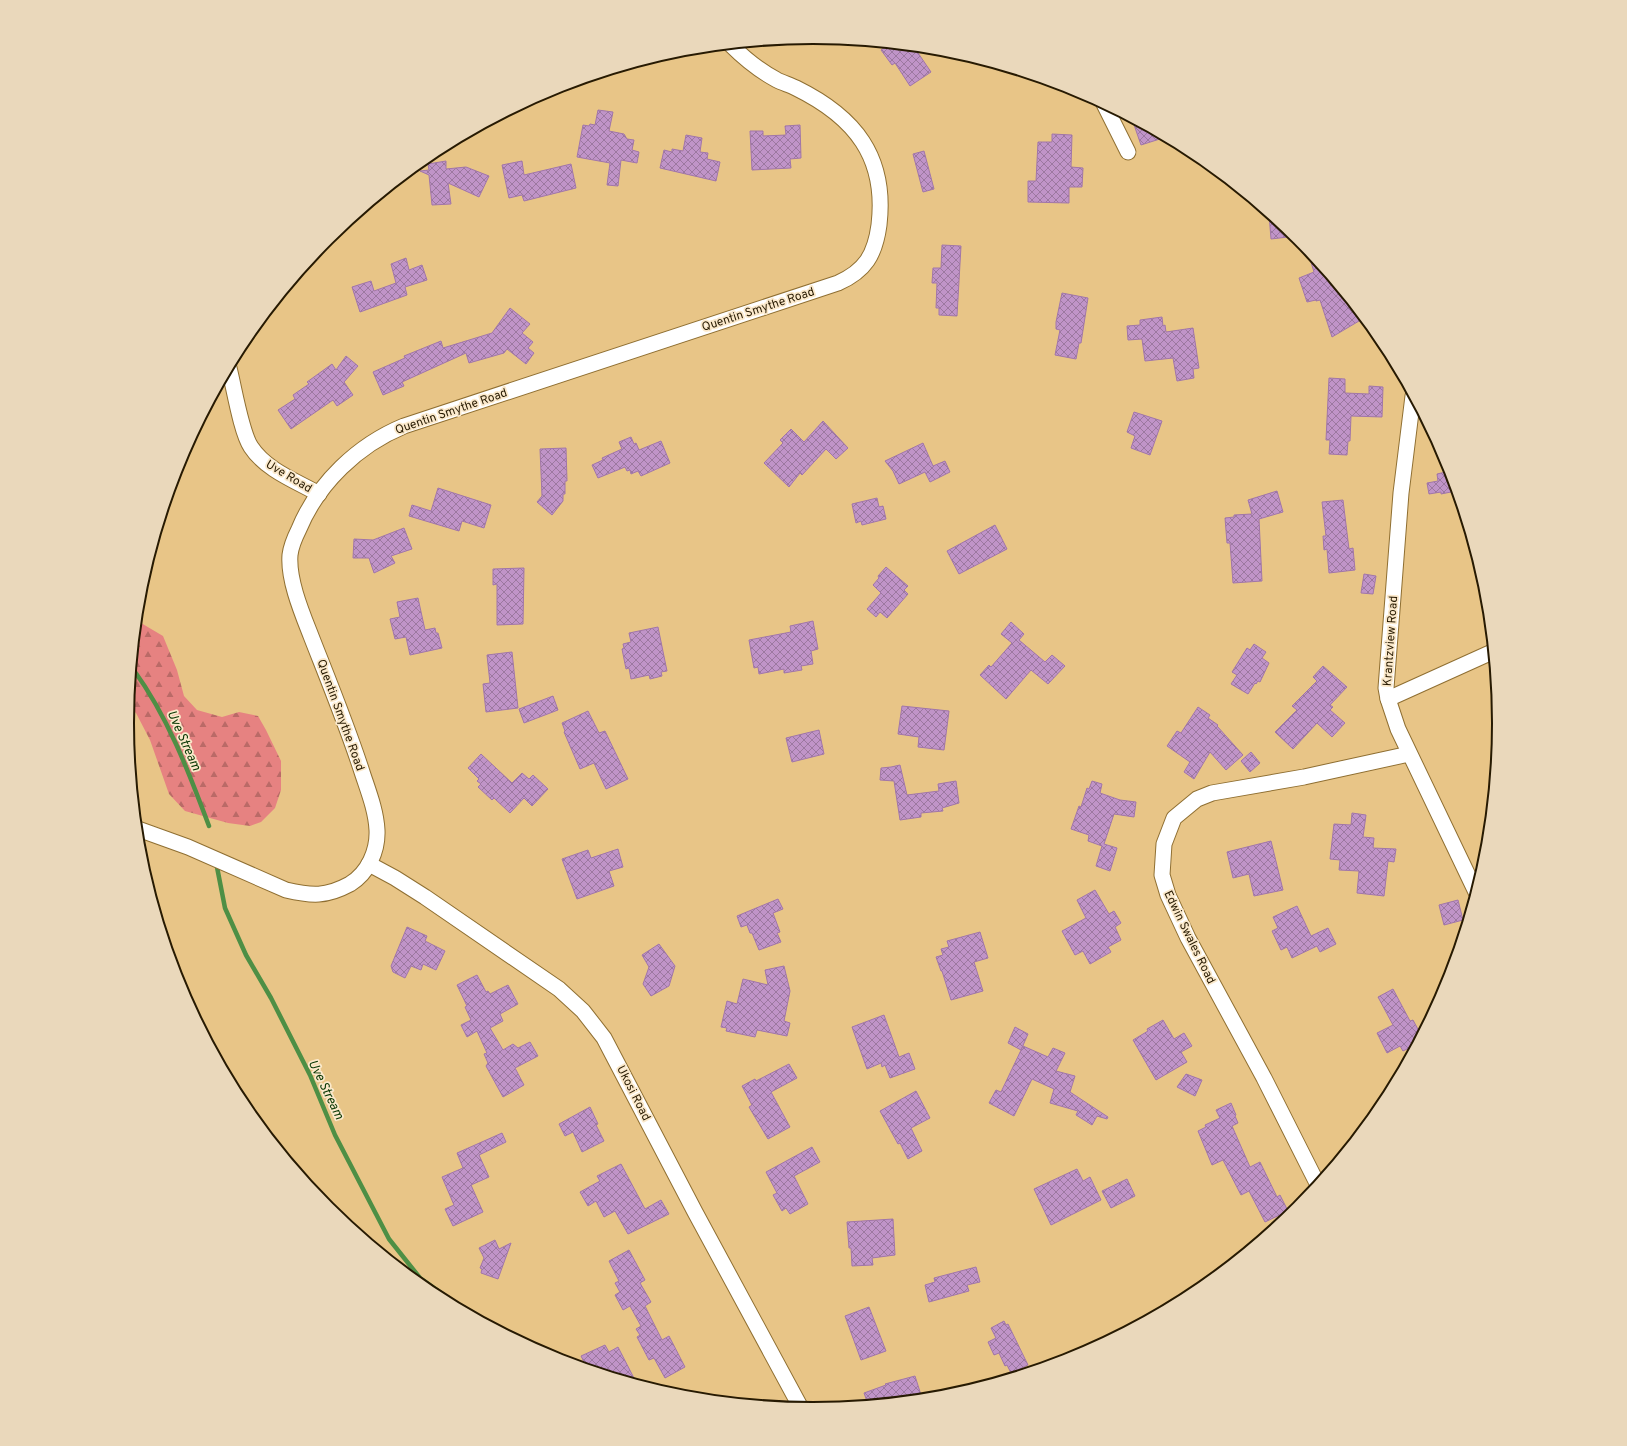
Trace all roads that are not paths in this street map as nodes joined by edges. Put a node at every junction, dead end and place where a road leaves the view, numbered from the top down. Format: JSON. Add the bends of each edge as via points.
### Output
{"nodes":[{"id":1,"x":735,"y":49,"type":"edge"},
{"id":2,"x":1108,"y":111,"type":"edge"},
{"id":3,"x":1128,"y":152,"type":"dead end"},
{"id":4,"x":231,"y":374,"type":"edge"},
{"id":5,"x":1412,"y":404,"type":"edge"},
{"id":6,"x":319,"y":494,"type":"junction"},
{"id":7,"x":1489,"y":653,"type":"edge"},
{"id":8,"x":1388,"y":699,"type":"junction"},
{"id":9,"x":1409,"y":754,"type":"junction"},
{"id":10,"x":144,"y":831,"type":"edge"},
{"id":11,"x":369,"y":864,"type":"junction"},
{"id":12,"x":1472,"y":884,"type":"edge"},
{"id":13,"x":1316,"y":1180,"type":"edge"},
{"id":14,"x":798,"y":1402,"type":"edge"}],
"edges":[{"from":1,"to":6,"type":"street","name":"Quentin Smythe Road","via":[[758,69],[797,88],[834,111],[857,133],[867,149],[876,172],[880,210],[875,244],[863,266],[838,283],[399,428],[373,441],[355,455]]},
{"from":2,"to":3,"type":"street"},
{"from":4,"to":6,"type":"street","name":"Uve Road","via":[[244,431],[251,447],[270,466]]},
{"from":5,"to":8,"type":"street","name":"Krantzview Road","via":[[1399,523],[1386,688]]},
{"from":6,"to":11,"type":"street","name":"Quentin Smythe Road","via":[[306,514],[290,553],[292,576],[302,612],[354,746],[373,807],[377,830],[376,849]]},
{"from":7,"to":8,"type":"street"},
{"from":8,"to":9,"type":"street","name":"Krantzview Road"},
{"from":9,"to":12,"type":"street","name":"Krantzview Road"},
{"from":9,"to":13,"type":"street","name":"Edwin Swales Road","via":[[1304,777],[1212,793],[1184,808],[1174,818],[1164,844],[1162,875],[1168,895]]},
{"from":10,"to":11,"type":"street","name":"Quentin Smythe Road","via":[[188,847],[286,890],[303,894],[319,895],[337,891],[354,882]]},
{"from":11,"to":14,"type":"street","name":"Ukosi Road","via":[[425,897],[560,989],[583,1011],[604,1038]]}]}
